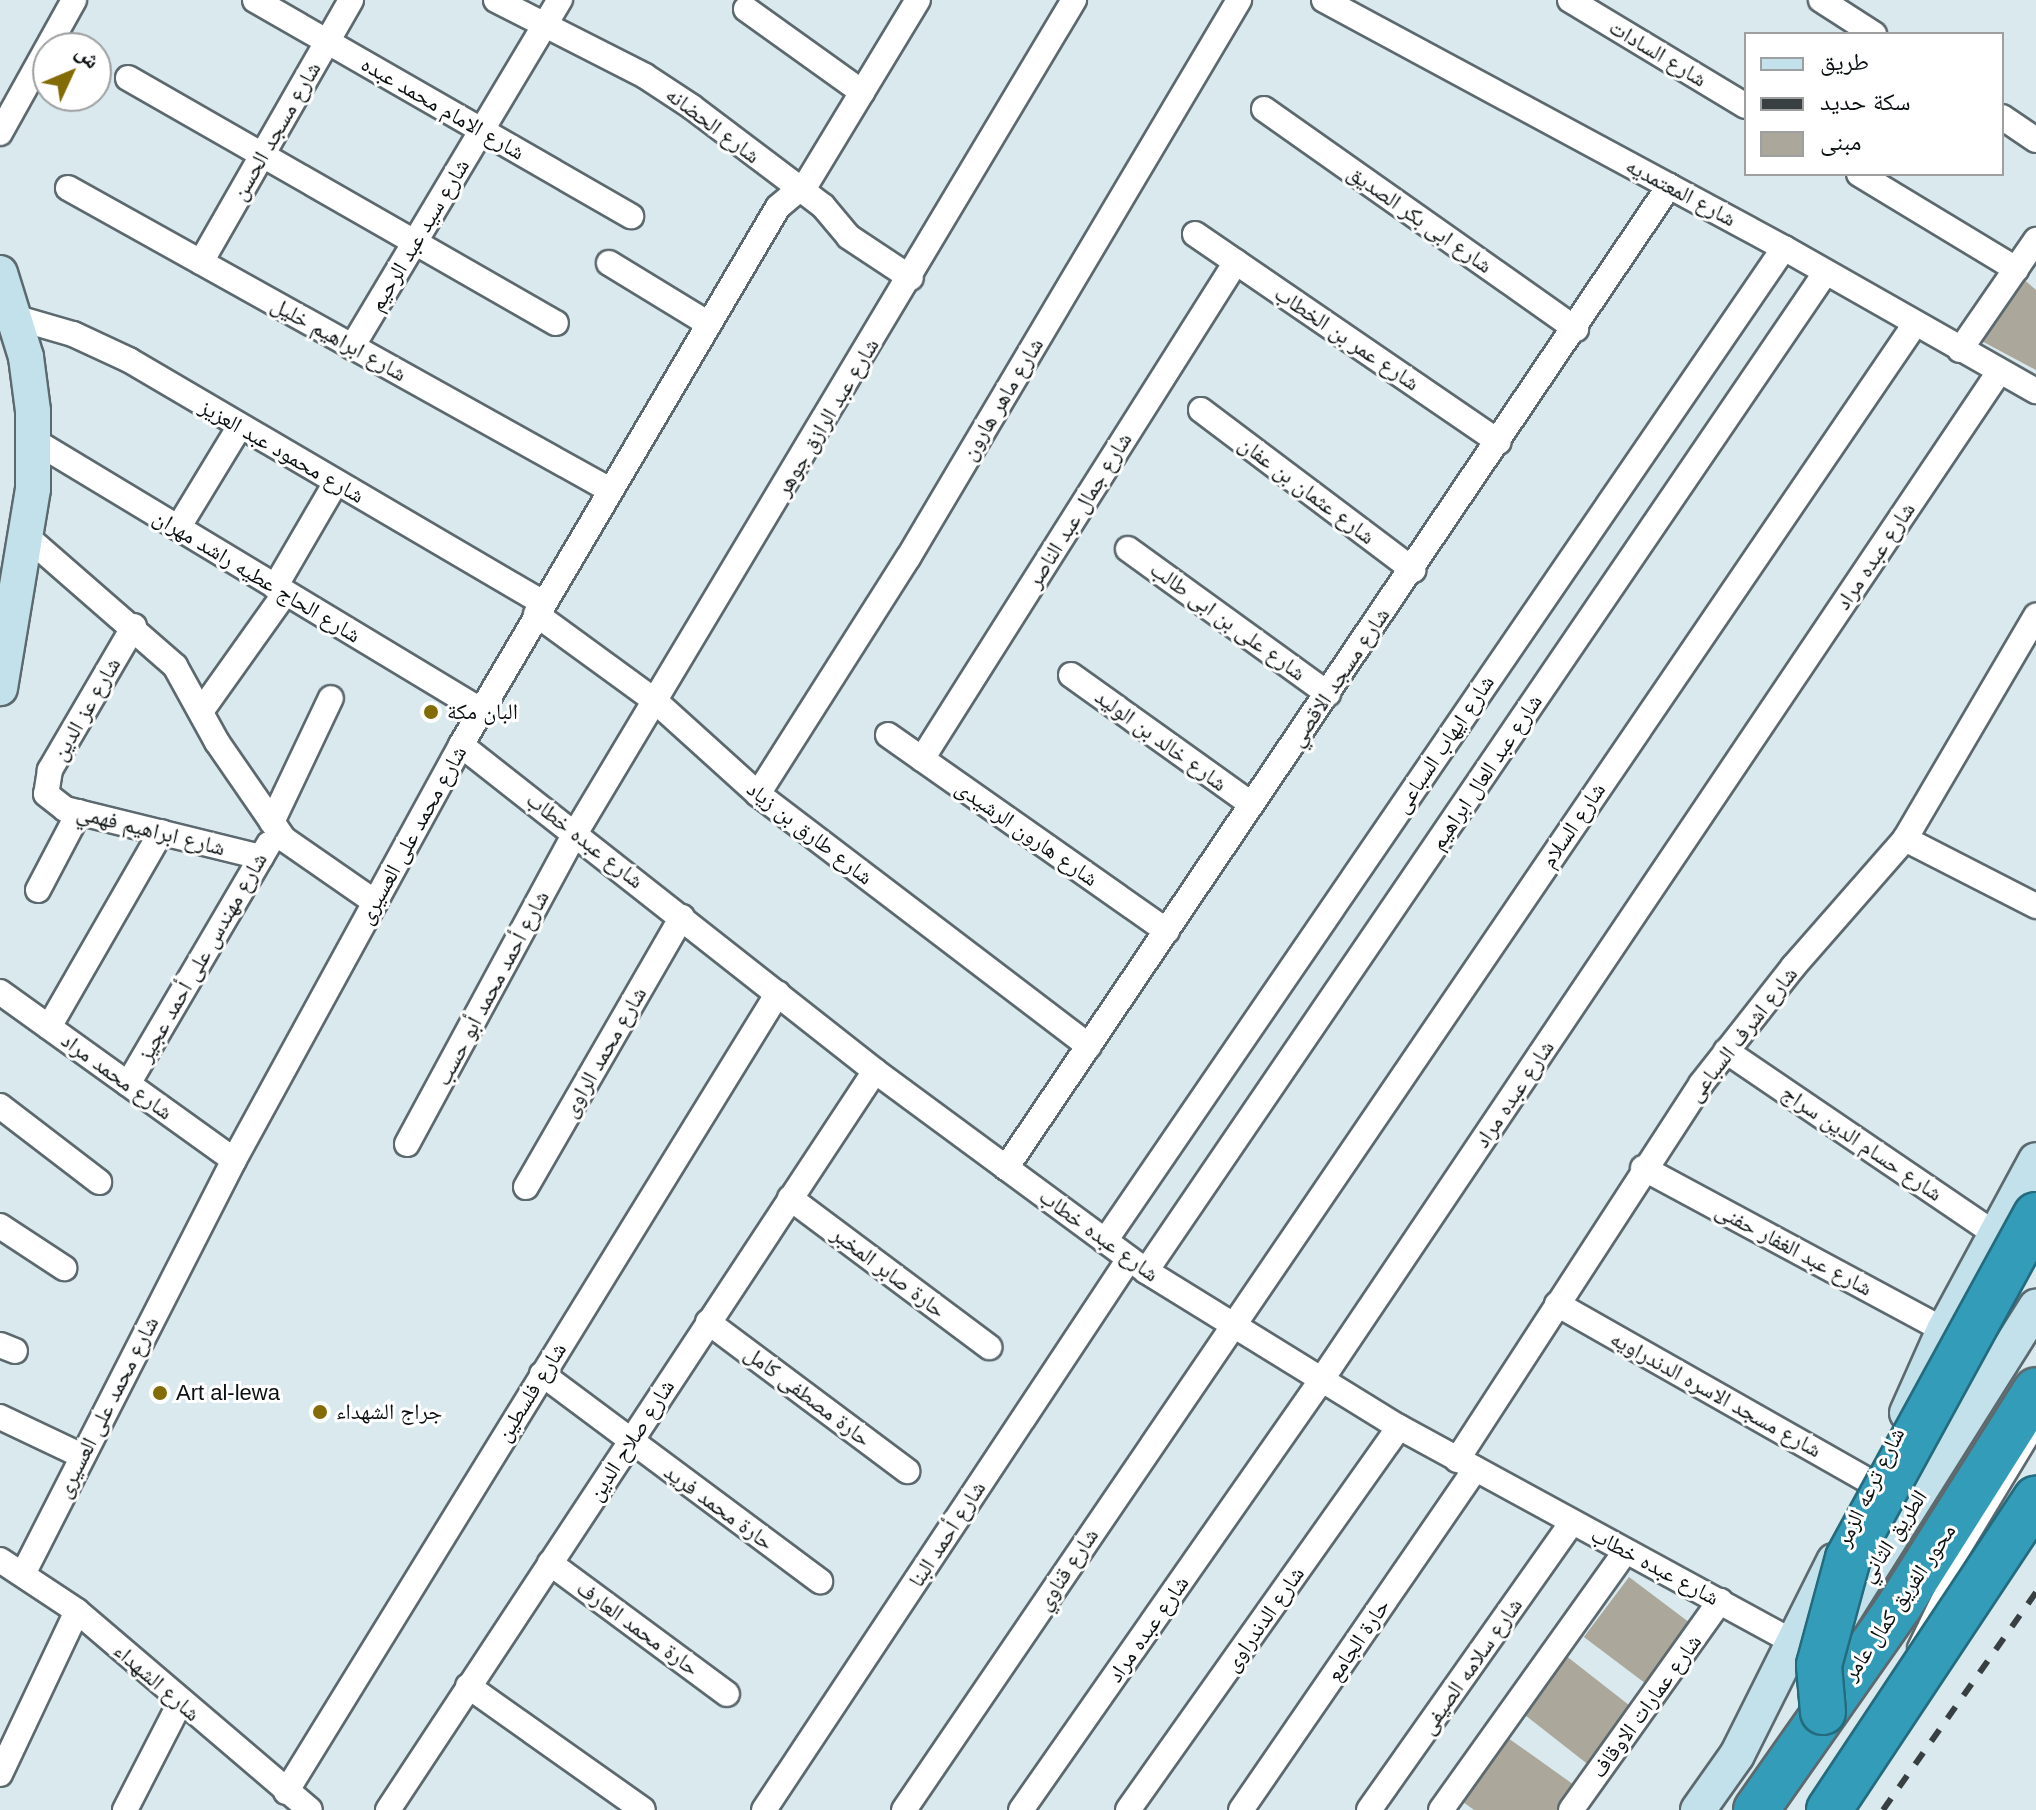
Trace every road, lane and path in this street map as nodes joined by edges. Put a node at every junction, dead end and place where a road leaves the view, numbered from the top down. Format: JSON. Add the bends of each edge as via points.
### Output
{"nodes":[{"id":1,"x":74,"y":0,"type":"edge"},
{"id":2,"x":255,"y":0,"type":"edge"},
{"id":3,"x":351,"y":0,"type":"edge"},
{"id":4,"x":496,"y":0,"type":"edge"},
{"id":5,"x":560,"y":0,"type":"edge"},
{"id":6,"x":918,"y":0,"type":"edge"},
{"id":7,"x":1074,"y":0,"type":"edge"},
{"id":8,"x":1239,"y":0,"type":"edge"},
{"id":9,"x":1324,"y":0,"type":"edge"},
{"id":10,"x":1570,"y":0,"type":"edge"},
{"id":11,"x":1821,"y":0,"type":"edge"},
{"id":12,"x":746,"y":9,"type":"dead end"},
{"id":13,"x":545,"y":26,"type":"junction"},
{"id":14,"x":1871,"y":32,"type":"edge"},
{"id":15,"x":327,"y":42,"type":"junction"},
{"id":16,"x":128,"y":78,"type":"dead end"},
{"id":17,"x":862,"y":92,"type":"junction"},
{"id":18,"x":1744,"y":105,"type":"edge"},
{"id":19,"x":1264,"y":109,"type":"dead end"},
{"id":20,"x":2004,"y":118,"type":"edge"},
{"id":21,"x":482,"y":130,"type":"junction"},
{"id":22,"x":0,"y":133,"type":"edge"},
{"id":23,"x":2036,"y":140,"type":"edge"},
{"id":24,"x":262,"y":154,"type":"junction"},
{"id":25,"x":1862,"y":176,"type":"edge"},
{"id":26,"x":1669,"y":186,"type":"junction"},
{"id":27,"x":68,"y":188,"type":"dead end"},
{"id":28,"x":801,"y":190,"type":"junction"},
{"id":29,"x":631,"y":216,"type":"dead end"},
{"id":30,"x":1195,"y":234,"type":"dead end"},
{"id":31,"x":414,"y":242,"type":"junction"},
{"id":32,"x":2034,"y":246,"type":"edge"},
{"id":33,"x":1784,"y":248,"type":"junction"},
{"id":34,"x":201,"y":262,"type":"junction"},
{"id":35,"x":1236,"y":262,"type":"junction"},
{"id":36,"x":609,"y":263,"type":"dead end"},
{"id":37,"x":2016,"y":269,"type":"junction"},
{"id":38,"x":1826,"y":272,"type":"junction"},
{"id":39,"x":0,"y":273,"type":"edge"},
{"id":40,"x":911,"y":278,"type":"junction"},
{"id":41,"x":14,"y":317,"type":"junction"},
{"id":42,"x":556,"y":323,"type":"dead end"},
{"id":43,"x":709,"y":324,"type":"junction"},
{"id":44,"x":1915,"y":324,"type":"junction"},
{"id":45,"x":1576,"y":329,"type":"junction"},
{"id":46,"x":352,"y":347,"type":"junction"},
{"id":47,"x":1960,"y":350,"type":"junction"},
{"id":48,"x":1999,"y":372,"type":"junction"},
{"id":49,"x":2036,"y":391,"type":"edge"},
{"id":50,"x":1201,"y":410,"type":"dead end"},
{"id":51,"x":240,"y":426,"type":"junction"},
{"id":52,"x":33,"y":440,"type":"junction"},
{"id":53,"x":1499,"y":442,"type":"junction"},
{"id":54,"x":336,"y":482,"type":"junction"},
{"id":55,"x":610,"y":490,"type":"junction"},
{"id":56,"x":178,"y":528,"type":"junction"},
{"id":57,"x":26,"y":536,"type":"junction"},
{"id":58,"x":1128,"y":549,"type":"dead end"},
{"id":59,"x":1413,"y":570,"type":"junction"},
{"id":60,"x":280,"y":590,"type":"junction"},
{"id":61,"x":9,"y":592,"type":"edge"},
{"id":62,"x":539,"y":608,"type":"junction"},
{"id":63,"x":2036,"y":616,"type":"edge"},
{"id":64,"x":134,"y":626,"type":"junction"},
{"id":65,"x":1071,"y":675,"type":"dead end"},
{"id":66,"x":0,"y":688,"type":"edge"},
{"id":67,"x":1328,"y":694,"type":"junction"},
{"id":68,"x":331,"y":698,"type":"dead end"},
{"id":69,"x":654,"y":700,"type":"junction"},
{"id":70,"x":202,"y":710,"type":"junction"},
{"id":71,"x":482,"y":711,"type":"junction"},
{"id":72,"x":888,"y":735,"type":"dead end"},
{"id":73,"x":461,"y":745,"type":"junction"},
{"id":74,"x":922,"y":759,"type":"junction"},
{"id":75,"x":46,"y":794,"type":"joint"},
{"id":76,"x":758,"y":794,"type":"junction"},
{"id":77,"x":1251,"y":804,"type":"junction"},
{"id":78,"x":79,"y":812,"type":"junction"},
{"id":79,"x":274,"y":826,"type":"junction"},
{"id":80,"x":161,"y":832,"type":"junction"},
{"id":81,"x":576,"y":832,"type":"junction"},
{"id":82,"x":1905,"y":839,"type":"junction"},
{"id":83,"x":261,"y":857,"type":"junction"},
{"id":84,"x":38,"y":890,"type":"dead end"},
{"id":85,"x":375,"y":902,"type":"junction"},
{"id":86,"x":2036,"y":906,"type":"edge"},
{"id":87,"x":682,"y":917,"type":"junction"},
{"id":88,"x":1167,"y":931,"type":"junction"},
{"id":89,"x":0,"y":992,"type":"edge"},
{"id":90,"x":778,"y":993,"type":"junction"},
{"id":91,"x":49,"y":1027,"type":"junction"},
{"id":92,"x":1089,"y":1046,"type":"junction"},
{"id":93,"x":1726,"y":1051,"type":"junction"},
{"id":94,"x":875,"y":1071,"type":"junction"},
{"id":95,"x":128,"y":1084,"type":"junction"},
{"id":96,"x":0,"y":1106,"type":"edge"},
{"id":97,"x":407,"y":1144,"type":"dead end"},
{"id":98,"x":234,"y":1160,"type":"junction"},
{"id":99,"x":2036,"y":1160,"type":"edge"},
{"id":100,"x":1006,"y":1168,"type":"junction"},
{"id":101,"x":1643,"y":1168,"type":"junction"},
{"id":102,"x":99,"y":1182,"type":"dead end"},
{"id":103,"x":526,"y":1187,"type":"dead end"},
{"id":104,"x":790,"y":1198,"type":"junction"},
{"id":105,"x":2036,"y":1215,"type":"edge"},
{"id":106,"x":0,"y":1226,"type":"edge"},
{"id":107,"x":1997,"y":1235,"type":"junction"},
{"id":108,"x":1105,"y":1241,"type":"junction"},
{"id":109,"x":1137,"y":1265,"type":"junction"},
{"id":110,"x":64,"y":1268,"type":"dead end"},
{"id":111,"x":1557,"y":1304,"type":"junction"},
{"id":112,"x":2036,"y":1307,"type":"edge"},
{"id":113,"x":708,"y":1322,"type":"junction"},
{"id":114,"x":1231,"y":1327,"type":"junction"},
{"id":115,"x":1944,"y":1330,"type":"junction"},
{"id":116,"x":989,"y":1347,"type":"dead end"},
{"id":117,"x":542,"y":1374,"type":"junction"},
{"id":118,"x":1320,"y":1382,"type":"junction"},
{"id":119,"x":2036,"y":1390,"type":"edge"},
{"id":120,"x":0,"y":1417,"type":"edge"},
{"id":121,"x":1399,"y":1427,"type":"junction"},
{"id":122,"x":2036,"y":1432,"type":"edge"},
{"id":123,"x":630,"y":1441,"type":"junction"},
{"id":124,"x":82,"y":1456,"type":"junction"},
{"id":125,"x":1466,"y":1465,"type":"junction"},
{"id":126,"x":907,"y":1471,"type":"dead end"},
{"id":127,"x":1874,"y":1484,"type":"junction"},
{"id":128,"x":2036,"y":1499,"type":"edge"},
{"id":129,"x":1572,"y":1522,"type":"junction"},
{"id":130,"x":1626,"y":1551,"type":"junction"},
{"id":131,"x":0,"y":1560,"type":"edge"},
{"id":132,"x":550,"y":1563,"type":"junction"},
{"id":133,"x":23,"y":1574,"type":"junction"},
{"id":134,"x":820,"y":1581,"type":"dead end"},
{"id":135,"x":1720,"y":1601,"type":"junction"},
{"id":136,"x":77,"y":1611,"type":"junction"},
{"id":137,"x":1793,"y":1642,"type":"junction"},
{"id":138,"x":468,"y":1686,"type":"junction"},
{"id":139,"x":727,"y":1694,"type":"dead end"},
{"id":140,"x":180,"y":1703,"type":"junction"},
{"id":141,"x":1823,"y":1712,"type":"junction"},
{"id":142,"x":1872,"y":1749,"type":"junction"},
{"id":143,"x":1737,"y":1755,"type":"junction"},
{"id":144,"x":0,"y":1774,"type":"edge"},
{"id":145,"x":286,"y":1792,"type":"junction"},
{"id":146,"x":125,"y":1810,"type":"edge"},
{"id":147,"x":310,"y":1810,"type":"edge"},
{"id":148,"x":388,"y":1810,"type":"edge"},
{"id":149,"x":643,"y":1810,"type":"edge"},
{"id":150,"x":764,"y":1810,"type":"edge"},
{"id":151,"x":904,"y":1810,"type":"edge"},
{"id":152,"x":1021,"y":1810,"type":"edge"},
{"id":153,"x":1128,"y":1810,"type":"edge"},
{"id":154,"x":1241,"y":1810,"type":"edge"},
{"id":155,"x":1369,"y":1810,"type":"edge"},
{"id":156,"x":1441,"y":1810,"type":"edge"},
{"id":157,"x":1571,"y":1810,"type":"edge"},
{"id":158,"x":1698,"y":1810,"type":"edge"},
{"id":159,"x":1756,"y":1810,"type":"edge"},
{"id":160,"x":1829,"y":1810,"type":"edge"},
{"id":161,"x":1840,"y":1810,"type":"edge"}],
"edges":[{"from":1,"to":22,"type":"street"},
{"from":2,"to":15,"type":"street","name":"شارع الامام محمد عبده"},
{"from":3,"to":15,"type":"street","name":"شارع مسجد الحسن"},
{"from":4,"to":13,"type":"street","name":"شارع الحضانه"},
{"from":5,"to":13,"type":"street","name":"شارع سيد عبد الرحيم"},
{"from":6,"to":17,"type":"street","name":"شارع محمد على العسيرى"},
{"from":7,"to":40,"type":"street","name":"شارع عبد الرازق جوهر"},
{"from":8,"to":76,"type":"street","name":"شارع ماهر هارون","via":[[908,558]]},
{"from":9,"to":26,"type":"street","name":"شارع المعتمديه"},
{"from":10,"to":18,"type":"street","name":"شارع السادات"},
{"from":11,"to":14,"type":"street"},
{"from":12,"to":17,"type":"street"},
{"from":13,"to":21,"type":"street","name":"شارع سيد عبد الرحيم"},
{"from":13,"to":28,"type":"street","name":"شارع الحضانه","via":[[645,76]]},
{"from":15,"to":21,"type":"street","name":"شارع الامام محمد عبده"},
{"from":15,"to":24,"type":"street","name":"شارع مسجد الحسن"},
{"from":16,"to":24,"type":"street"},
{"from":17,"to":28,"type":"street","name":"شارع محمد على العسيرى"},
{"from":19,"to":45,"type":"street","name":"شارع ابى بكر الصديق"},
{"from":20,"to":23,"type":"street"},
{"from":21,"to":29,"type":"street","name":"شارع الامام محمد عبده"},
{"from":21,"to":31,"type":"street","name":"شارع سيد عبد الرحيم"},
{"from":24,"to":31,"type":"street"},
{"from":24,"to":34,"type":"street","name":"شارع مسجد الحسن"},
{"from":25,"to":37,"type":"street"},
{"from":26,"to":33,"type":"street","name":"شارع المعتمديه"},
{"from":26,"to":45,"type":"street","name":"شارع مسجد الاقصي"},
{"from":27,"to":34,"type":"street","name":"شارع ابراهيم خليل"},
{"from":28,"to":40,"type":"street","name":"شارع الحضانه","via":[[849,237]]},
{"from":28,"to":43,"type":"street","name":"شارع محمد على العسيرى","via":[[778,207]]},
{"from":30,"to":35,"type":"street","name":"شارع عمر بن الخطاب"},
{"from":31,"to":42,"type":"street"},
{"from":31,"to":46,"type":"street","name":"شارع سيد عبد الرحيم"},
{"from":32,"to":37,"type":"street"},
{"from":33,"to":38,"type":"street","name":"شارع المعتمديه"},
{"from":33,"to":108,"type":"street","name":"شارع ايهاب السباعى"},
{"from":34,"to":46,"type":"street","name":"شارع ابراهيم خليل"},
{"from":35,"to":53,"type":"street","name":"شارع عمر بن الخطاب"},
{"from":35,"to":74,"type":"street","name":"شارع جمال عبد الناصر"},
{"from":36,"to":43,"type":"street"},
{"from":37,"to":47,"type":"street"},
{"from":38,"to":44,"type":"street","name":"شارع المعتمديه"},
{"from":38,"to":109,"type":"street","name":"شارع عبد العال ابراهيم"},
{"from":39,"to":41,"type":"street"},
{"from":40,"to":69,"type":"street","name":"شارع عبد الرازق جوهر"},
{"from":41,"to":51,"type":"street","name":"شارع محمود عبد العزيز","via":[[101,346]]},
{"from":41,"to":52,"type":"street","via":[[26,357]]},
{"from":43,"to":55,"type":"street","name":"شارع محمد على العسيرى"},
{"from":44,"to":47,"type":"street","name":"شارع المعتمديه"},
{"from":44,"to":114,"type":"street","name":"شارع السلام"},
{"from":45,"to":53,"type":"street","name":"شارع مسجد الاقصي"},
{"from":46,"to":55,"type":"street","name":"شارع ابراهيم خليل"},
{"from":47,"to":48,"type":"street","name":"شارع المعتمديه"},
{"from":48,"to":49,"type":"street","name":"شارع المعتمديه"},
{"from":48,"to":118,"type":"street","name":"شارع عبده مراد"},
{"from":50,"to":59,"type":"street","name":"شارع عثمان بن عفان"},
{"from":51,"to":54,"type":"street","name":"شارع محمود عبد العزيز"},
{"from":51,"to":56,"type":"street"},
{"from":52,"to":56,"type":"street","name":"شارع الحاج عطيه راشد مهران"},
{"from":52,"to":57,"type":"street"},
{"from":53,"to":59,"type":"street","name":"شارع مسجد الاقصي"},
{"from":54,"to":60,"type":"street"},
{"from":54,"to":62,"type":"street","name":"شارع محمود عبد العزيز"},
{"from":55,"to":62,"type":"street","name":"شارع محمد على العسيرى"},
{"from":56,"to":60,"type":"street","name":"شارع الحاج عطيه راشد مهران"},
{"from":57,"to":61,"type":"street"},
{"from":57,"to":64,"type":"street"},
{"from":58,"to":67,"type":"street","name":"شارع على بن ابى طالب"},
{"from":59,"to":67,"type":"street","name":"شارع مسجد الاقصي"},
{"from":60,"to":70,"type":"street"},
{"from":60,"to":71,"type":"street","name":"شارع الحاج عطيه راشد مهران"},
{"from":61,"to":66,"type":"street"},
{"from":62,"to":69,"type":"street","name":"شارع طارق بن زياد"},
{"from":62,"to":71,"type":"street","name":"شارع محمد على العسيرى"},
{"from":63,"to":82,"type":"street","name":"شارع اشرف السباعى"},
{"from":64,"to":70,"type":"street","via":[[175,666]]},
{"from":64,"to":75,"type":"street","name":"شارع عز الدين","via":[[50,770]]},
{"from":65,"to":77,"type":"street","name":"شارع خالد بن الوليد"},
{"from":67,"to":77,"type":"street","name":"شارع مسجد الاقصي"},
{"from":68,"to":79,"type":"street","name":"شارع مهندس على أحمد عجيز"},
{"from":69,"to":76,"type":"street","name":"شارع طارق بن زياد"},
{"from":69,"to":81,"type":"street","name":"شارع عبد الرازق جوهر"},
{"from":70,"to":79,"type":"street"},
{"from":71,"to":73,"type":"street","name":"شارع محمد على العسيرى"},
{"from":72,"to":74,"type":"street","name":"شارع هارون الرشيدى"},
{"from":73,"to":81,"type":"street","name":"شارع عبده خطاب"},
{"from":73,"to":85,"type":"street","name":"شارع محمد على العسيرى"},
{"from":74,"to":88,"type":"street","name":"شارع هارون الرشيدى"},
{"from":75,"to":78,"type":"street","name":"شارع ابراهيم فهمي","via":[[53,804]]},
{"from":76,"to":92,"type":"street","name":"شارع طارق بن زياد"},
{"from":77,"to":88,"type":"street","name":"شارع مسجد الاقصي"},
{"from":78,"to":80,"type":"street","name":"شارع ابراهيم فهمي"},
{"from":78,"to":84,"type":"street"},
{"from":79,"to":83,"type":"street","name":"شارع مهندس على أحمد عجيز"},
{"from":79,"to":85,"type":"street","via":[[299,853]]},
{"from":80,"to":83,"type":"street","name":"شارع ابراهيم فهمي"},
{"from":80,"to":91,"type":"street"},
{"from":81,"to":87,"type":"street","name":"شارع عبده خطاب"},
{"from":81,"to":97,"type":"street","name":"شارع أحمد محمد أبو حسب"},
{"from":82,"to":86,"type":"street"},
{"from":82,"to":93,"type":"street","name":"شارع اشرف السباعى"},
{"from":83,"to":95,"type":"street","name":"شارع مهندس على أحمد عجيز"},
{"from":85,"to":98,"type":"street","name":"شارع محمد على العسيرى"},
{"from":87,"to":90,"type":"street","name":"شارع عبده خطاب"},
{"from":87,"to":103,"type":"street","name":"شارع محمد الراوى"},
{"from":88,"to":92,"type":"street","name":"شارع مسجد الاقصي"},
{"from":89,"to":91,"type":"street","name":"شارع محمد مراد"},
{"from":90,"to":94,"type":"street","name":"شارع عبده خطاب"},
{"from":90,"to":117,"type":"street","name":"شارع فلسطين"},
{"from":91,"to":95,"type":"street","name":"شارع محمد مراد"},
{"from":92,"to":100,"type":"street","name":"شارع مسجد الاقصي"},
{"from":93,"to":101,"type":"street","name":"شارع اشرف السباعى"},
{"from":93,"to":107,"type":"street","name":"شارع حسام الدين سراج"},
{"from":94,"to":100,"type":"street","name":"شارع عبده خطاب"},
{"from":94,"to":104,"type":"street","name":"شارع صلاح الدين"},
{"from":95,"to":98,"type":"street","name":"شارع محمد مراد"},
{"from":96,"to":102,"type":"street"},
{"from":98,"to":124,"type":"street","name":"شارع محمد على العسيرى"},
{"from":99,"to":107,"type":"street","name":"شارع ترعه الزمر"},
{"from":100,"to":108,"type":"street","name":"شارع عبده خطاب"},
{"from":101,"to":111,"type":"street","name":"شارع اشرف السباعى"},
{"from":101,"to":115,"type":"street","name":"شارع عبد الغفار حفنى"},
{"from":104,"to":113,"type":"street","name":"شارع صلاح الدين"},
{"from":104,"to":116,"type":"street","name":"حارة صابر المخبر"},
{"from":105,"to":141,"type":"highway","bridge":true,"via":[[1848,1558],[1819,1665]]},
{"from":106,"to":110,"type":"street"},
{"from":107,"to":115,"type":"street","name":"شارع ترعه الزمر"},
{"from":108,"to":109,"type":"street","name":"شارع عبده خطاب"},
{"from":109,"to":114,"type":"street","name":"شارع عبده خطاب"},
{"from":109,"to":150,"type":"street","name":"شارع أحمد البنا"},
{"from":111,"to":125,"type":"street","name":"شارع اشرف السباعى"},
{"from":111,"to":127,"type":"street","name":"شارع مسجد الاسره الدندراويه"},
{"from":112,"to":143,"type":"street","name":"الطريق الثاني","via":[[1785,1704]]},
{"from":113,"to":123,"type":"street","name":"شارع صلاح الدين"},
{"from":113,"to":126,"type":"street","name":"حارة مصطفى كامل"},
{"from":114,"to":118,"type":"street","name":"شارع عبده خطاب"},
{"from":114,"to":151,"type":"street","name":"شارع قناوي"},
{"from":115,"to":127,"type":"street","name":"شارع ترعه الزمر"},
{"from":117,"to":123,"type":"street","name":"حارة محمد فريد"},
{"from":117,"to":145,"type":"street","name":"شارع فلسطين"},
{"from":118,"to":121,"type":"street","name":"شارع عبده خطاب"},
{"from":118,"to":152,"type":"street","name":"شارع عبده مراد"},
{"from":119,"to":141,"type":"highway","name":"محور الفريق كمال عامر","via":[[1900,1605]]},
{"from":120,"to":124,"type":"street"},
{"from":121,"to":125,"type":"street","name":"شارع عبده خطاب"},
{"from":121,"to":153,"type":"street","name":"شارع الدندراوى"},
{"from":122,"to":142,"type":"lane","via":[[1935,1601]]},
{"from":123,"to":132,"type":"street","name":"شارع صلاح الدين"},
{"from":123,"to":134,"type":"street","name":"حارة محمد فريد"},
{"from":124,"to":133,"type":"street","name":"شارع محمد على العسيرى"},
{"from":125,"to":129,"type":"street","name":"شارع عبده خطاب"},
{"from":125,"to":154,"type":"street","name":"حارة الجامع"},
{"from":127,"to":137,"type":"street","name":"شارع ترعه الزمر"},
{"from":128,"to":142,"type":"highway","bridge":true},
{"from":129,"to":130,"type":"street","name":"شارع عبده خطاب"},
{"from":129,"to":155,"type":"street","name":"شارع سلامه الصيفى"},
{"from":130,"to":135,"type":"street","name":"شارع عبده خطاب"},
{"from":130,"to":156,"type":"street"},
{"from":131,"to":133,"type":"street","name":"شارع الشهداء"},
{"from":132,"to":138,"type":"street","name":"شارع صلاح الدين"},
{"from":132,"to":139,"type":"street","name":"حارة محمد العارف"},
{"from":133,"to":136,"type":"street","name":"شارع الشهداء"},
{"from":135,"to":137,"type":"street","name":"شارع عبده خطاب"},
{"from":135,"to":157,"type":"street","name":"شارع عمارات الاوقاف"},
{"from":136,"to":140,"type":"street","name":"شارع الشهداء"},
{"from":136,"to":144,"type":"street"},
{"from":137,"to":143,"type":"street","name":"شارع ترعه الزمر"},
{"from":138,"to":148,"type":"street","name":"شارع صلاح الدين"},
{"from":138,"to":149,"type":"street"},
{"from":140,"to":145,"type":"street","name":"شارع الشهداء"},
{"from":140,"to":146,"type":"street"},
{"from":141,"to":159,"type":"highway","name":"محور الفريق كمال عامر"},
{"from":142,"to":160,"type":"highway","bridge":true},
{"from":142,"to":161,"type":"lane"},
{"from":143,"to":158,"type":"street","name":"شارع ترعه الزمر"},
{"from":145,"to":147,"type":"street","name":"شارع الشهداء"}]}
